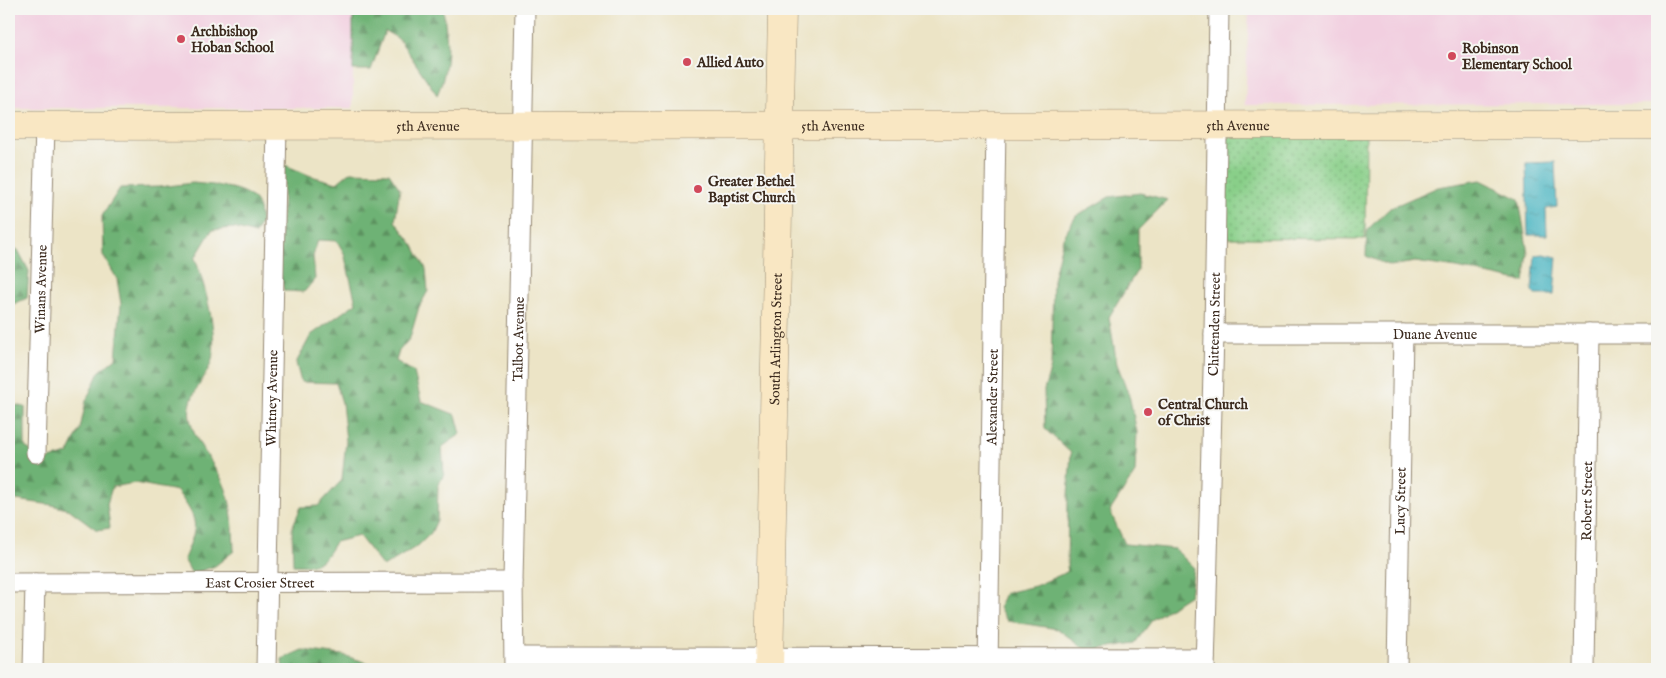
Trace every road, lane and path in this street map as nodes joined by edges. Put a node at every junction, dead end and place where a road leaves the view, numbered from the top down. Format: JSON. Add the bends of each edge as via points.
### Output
{"nodes":[{"id":1,"x":525,"y":9,"type":"edge"},
{"id":2,"x":782,"y":9,"type":"edge"},
{"id":3,"x":1219,"y":9,"type":"edge"},
{"id":4,"x":277,"y":125,"type":"junction"},
{"id":5,"x":779,"y":125,"type":"junction"},
{"id":6,"x":996,"y":125,"type":"junction"},
{"id":7,"x":1218,"y":125,"type":"junction"},
{"id":8,"x":1657,"y":125,"type":"edge"},
{"id":9,"x":9,"y":126,"type":"edge"},
{"id":10,"x":44,"y":126,"type":"junction"},
{"id":11,"x":523,"y":126,"type":"junction"},
{"id":12,"x":1214,"y":334,"type":"junction"},
{"id":13,"x":1403,"y":334,"type":"junction"},
{"id":14,"x":1589,"y":334,"type":"junction"},
{"id":15,"x":1657,"y":334,"type":"edge"},
{"id":16,"x":36,"y":453,"type":"dead end"},
{"id":17,"x":513,"y":582,"type":"junction"},
{"id":18,"x":9,"y":583,"type":"edge"},
{"id":19,"x":35,"y":583,"type":"junction"},
{"id":20,"x":268,"y":583,"type":"junction"},
{"id":21,"x":514,"y":663,"type":"edge"},
{"id":22,"x":769,"y":663,"type":"edge"},
{"id":23,"x":1205,"y":663,"type":"edge"},
{"id":24,"x":988,"y":664,"type":"edge"},
{"id":25,"x":33,"y":669,"type":"edge"},
{"id":26,"x":266,"y":669,"type":"edge"},
{"id":27,"x":1397,"y":669,"type":"edge"},
{"id":28,"x":1584,"y":669,"type":"edge"}],
"edges":[{"from":1,"to":11,"type":"street","name":"Talbot Avenue"},
{"from":2,"to":5,"type":"street","name":"South Arlington Street"},
{"from":3,"to":7,"type":"street","name":"Chittenden Street"},
{"from":4,"to":10,"type":"street","name":"5th Avenue"},
{"from":4,"to":11,"type":"street","name":"5th Avenue"},
{"from":4,"to":20,"type":"street","name":"Whitney Avenue"},
{"from":5,"to":6,"type":"street","name":"5th Avenue"},
{"from":5,"to":11,"type":"street","name":"5th Avenue"},
{"from":5,"to":22,"type":"street","name":"South Arlington Street"},
{"from":6,"to":7,"type":"street","name":"5th Avenue"},
{"from":6,"to":24,"type":"street","name":"Alexander Street"},
{"from":7,"to":8,"type":"street","name":"5th Avenue"},
{"from":7,"to":12,"type":"street","name":"Chittenden Street"},
{"from":9,"to":10,"type":"street","name":"5th Avenue"},
{"from":10,"to":16,"type":"street","name":"Winans Avenue"},
{"from":11,"to":17,"type":"street","name":"Talbot Avenue"},
{"from":12,"to":13,"type":"street","name":"Duane Avenue"},
{"from":12,"to":23,"type":"street","name":"Chittenden Street"},
{"from":13,"to":14,"type":"street","name":"Duane Avenue"},
{"from":13,"to":27,"type":"street","name":"Lucy Street"},
{"from":14,"to":15,"type":"street","name":"Duane Avenue"},
{"from":14,"to":28,"type":"street","name":"Robert Street"},
{"from":17,"to":20,"type":"street","name":"East Crosier Street"},
{"from":17,"to":21,"type":"street","name":"Talbot Avenue"},
{"from":18,"to":19,"type":"street","name":"East Crosier Street"},
{"from":19,"to":20,"type":"street","name":"East Crosier Street"},
{"from":19,"to":25,"type":"street"},
{"from":20,"to":26,"type":"street","name":"Whitney Avenue"},
{"from":21,"to":22,"type":"street"},
{"from":22,"to":24,"type":"street"},
{"from":23,"to":24,"type":"street"}]}
